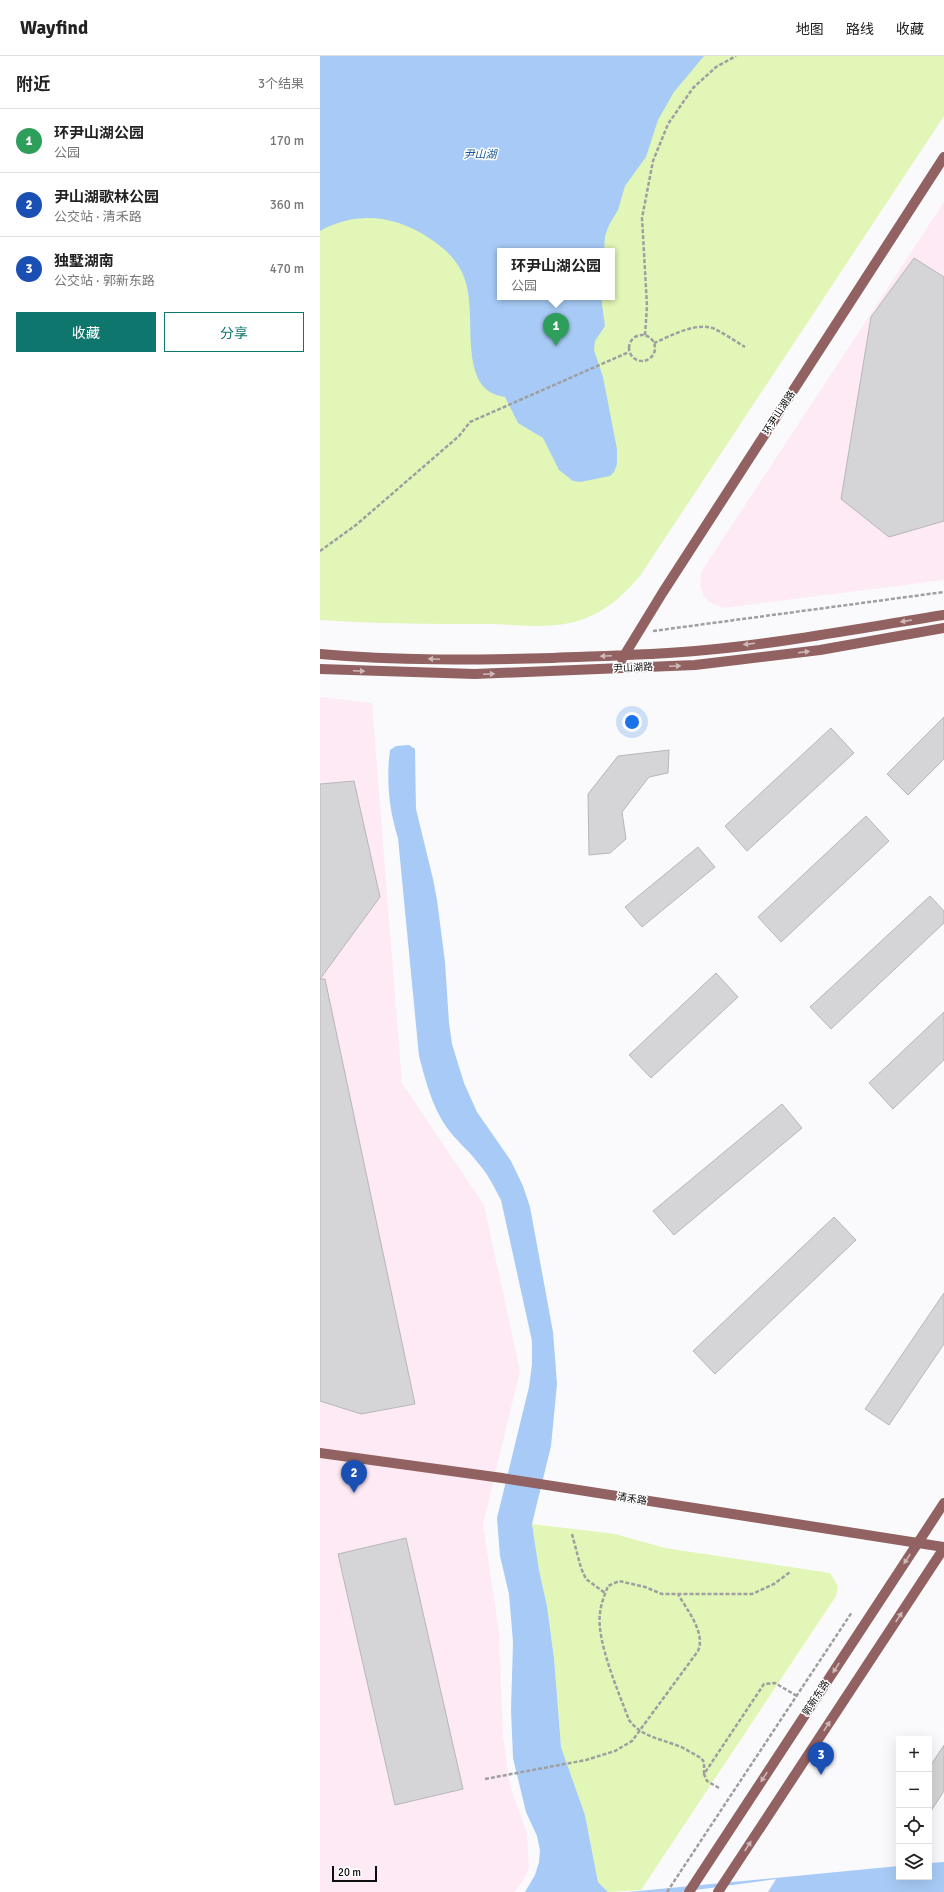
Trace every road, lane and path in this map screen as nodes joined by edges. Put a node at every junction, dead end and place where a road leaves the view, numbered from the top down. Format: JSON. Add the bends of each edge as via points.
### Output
{"nodes":[{"id":1,"x":736,"y":56,"type":"edge"},
{"id":2,"x":944,"y":157,"type":"edge"},
{"id":3,"x":644,"y":335,"type":"junction"},
{"id":4,"x":654,"y":343,"type":"junction"},
{"id":5,"x":745,"y":347,"type":"dead end"},
{"id":6,"x":629,"y":352,"type":"junction"},
{"id":7,"x":320,"y":551,"type":"edge"},
{"id":8,"x":944,"y":592,"type":"edge"},
{"id":9,"x":944,"y":615,"type":"edge"},
{"id":10,"x":944,"y":628,"type":"edge"},
{"id":11,"x":637,"y":633,"type":"junction"},
{"id":12,"x":320,"y":654,"type":"edge"},
{"id":13,"x":624,"y":656,"type":"junction"},
{"id":14,"x":320,"y":669,"type":"edge"},
{"id":15,"x":615,"y":669,"type":"junction"},
{"id":16,"x":320,"y":1453,"type":"edge"},
{"id":17,"x":944,"y":1503,"type":"edge"},
{"id":18,"x":572,"y":1534,"type":"dead end"},
{"id":19,"x":918,"y":1542,"type":"junction"},
{"id":20,"x":944,"y":1548,"type":"edge"},
{"id":21,"x":790,"y":1572,"type":"dead end"},
{"id":22,"x":605,"y":1593,"type":"junction"},
{"id":23,"x":678,"y":1594,"type":"junction"},
{"id":24,"x":852,"y":1612,"type":"dead end"},
{"id":25,"x":797,"y":1696,"type":"junction"},
{"id":26,"x":640,"y":1730,"type":"junction"},
{"id":27,"x":704,"y":1774,"type":"junction"},
{"id":28,"x":485,"y":1779,"type":"dead end"},
{"id":29,"x":719,"y":1788,"type":"dead end"},
{"id":30,"x":667,"y":1892,"type":"edge"},
{"id":31,"x":689,"y":1892,"type":"edge"},
{"id":32,"x":718,"y":1892,"type":"edge"}],
"edges":[{"from":1,"to":3,"type":"path","via":[[716,67],[693,88],[668,124],[653,161],[642,218],[648,306]]},
{"from":2,"to":11,"type":"main road","name":"环尹山湖路"},
{"from":3,"to":4,"type":"path","via":[[649,336]]},
{"from":3,"to":6,"type":"path","via":[[632,339]]},
{"from":4,"to":5,"type":"path","via":[[689,329],[703,327],[714,329]]},
{"from":4,"to":6,"type":"path","via":[[654,352],[644,361],[635,359]]},
{"from":6,"to":7,"type":"path","via":[[470,422],[459,436],[356,526]]},
{"from":8,"to":11,"type":"path"},
{"from":9,"to":13,"type":"main road","name":"尹山湖路","one_way":true,"via":[[725,648]]},
{"from":15,"to":10,"type":"main road","name":"尹山湖路","one_way":true,"via":[[695,665],[820,650]]},
{"from":11,"to":13,"type":"main road","name":"环尹山湖路"},
{"from":13,"to":12,"type":"main road","name":"尹山湖路","one_way":true,"via":[[472,660]]},
{"from":13,"to":15,"type":"main road","name":"环尹山湖路"},
{"from":14,"to":15,"type":"main road","name":"尹山湖路","one_way":true,"via":[[475,674]]},
{"from":16,"to":19,"type":"main road","name":"清禾路","via":[[502,1478]]},
{"from":17,"to":19,"type":"main road","name":"郭新东路"},
{"from":18,"to":22,"type":"path","via":[[586,1579]]},
{"from":19,"to":20,"type":"main road","name":"清禾路"},
{"from":19,"to":31,"type":"main road","name":"郭新东路","one_way":true},
{"from":32,"to":20,"type":"main road","one_way":true},
{"from":21,"to":23,"type":"path","via":[[774,1584],[752,1594]]},
{"from":22,"to":23,"type":"path","via":[[608,1586],[619,1581],[662,1594]]},
{"from":22,"to":26,"type":"path","via":[[600,1613],[602,1642],[629,1720]]},
{"from":23,"to":26,"type":"path","via":[[699,1632],[701,1644]]},
{"from":24,"to":25,"type":"path"},
{"from":25,"to":27,"type":"path","via":[[775,1683],[764,1684]]},
{"from":25,"to":30,"type":"path"},
{"from":26,"to":27,"type":"path","via":[[701,1758],[704,1762]]},
{"from":26,"to":28,"type":"path","via":[[632,1741],[615,1751],[586,1760]]},
{"from":27,"to":29,"type":"path","via":[[707,1781]]}]}
